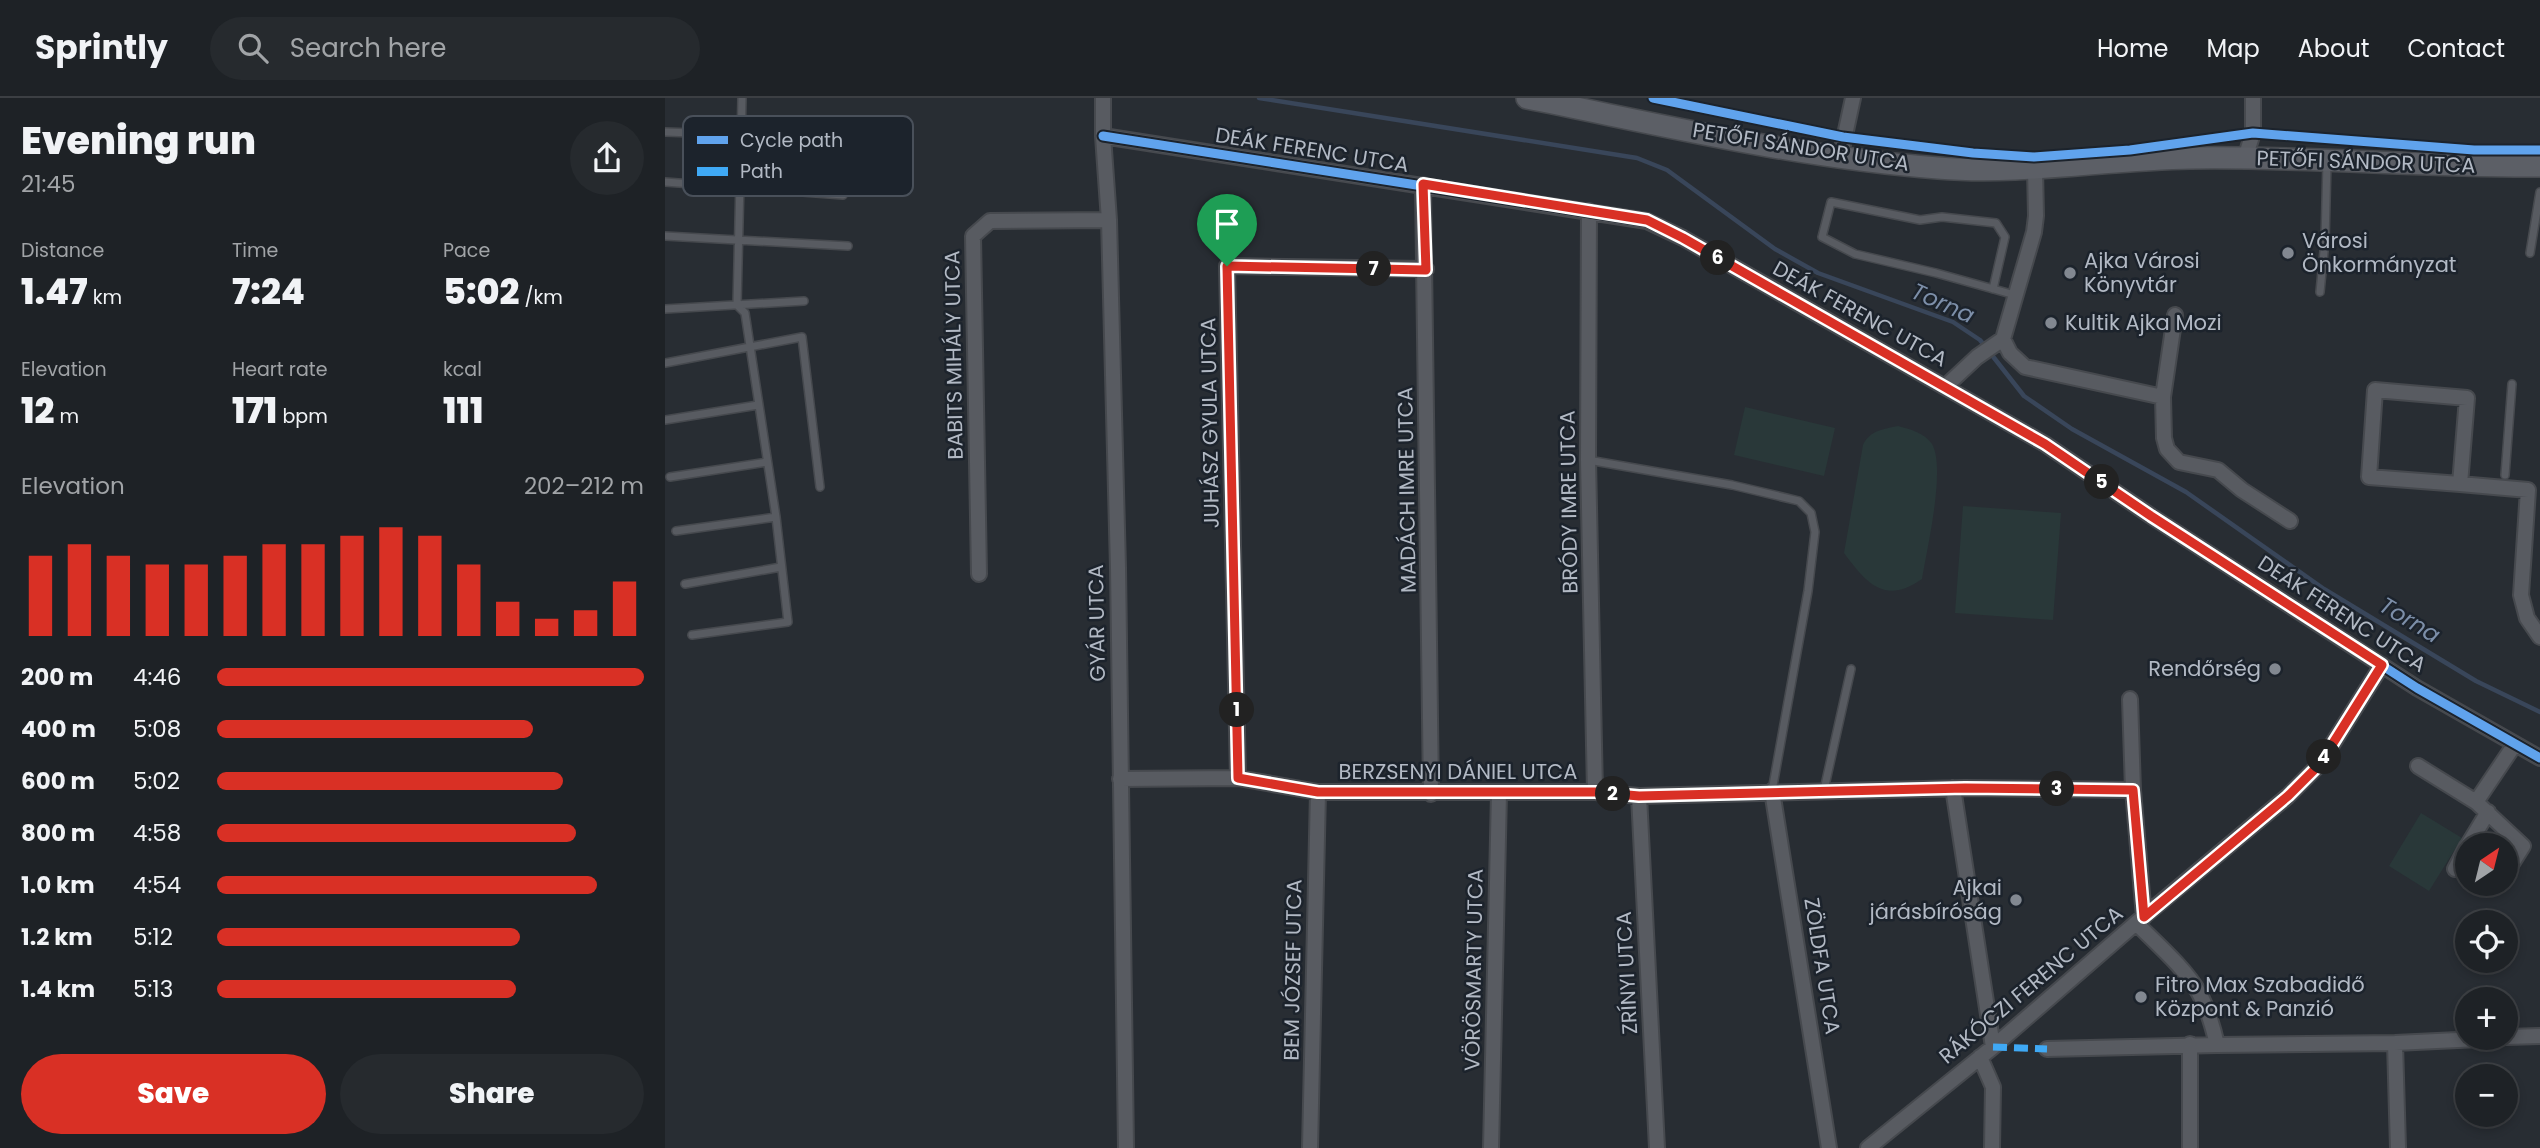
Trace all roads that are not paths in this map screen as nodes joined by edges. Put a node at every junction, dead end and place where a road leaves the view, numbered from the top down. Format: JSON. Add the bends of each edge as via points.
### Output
{"nodes":[{"id":1,"x":742,"y":98,"type":"edge"},
{"id":2,"x":1103,"y":98,"type":"edge"},
{"id":3,"x":1527,"y":98,"type":"edge"},
{"id":4,"x":1853,"y":98,"type":"edge"},
{"id":5,"x":2253,"y":98,"type":"edge"},
{"id":6,"x":742,"y":116,"type":"edge"},
{"id":7,"x":665,"y":132,"type":"edge"},
{"id":8,"x":683,"y":133,"type":"edge"},
{"id":9,"x":1103,"y":136,"type":"junction"},
{"id":10,"x":1840,"y":158,"type":"junction"},
{"id":11,"x":2245,"y":158,"type":"junction"},
{"id":12,"x":2327,"y":162,"type":"junction"},
{"id":13,"x":2540,"y":166,"type":"edge"},
{"id":14,"x":2035,"y":169,"type":"junction"},
{"id":15,"x":665,"y":182,"type":"edge"},
{"id":16,"x":683,"y":183,"type":"edge"},
{"id":17,"x":1423,"y":184,"type":"junction"},
{"id":18,"x":2540,"y":192,"type":"edge"},
{"id":19,"x":740,"y":196,"type":"edge"},
{"id":20,"x":1589,"y":211,"type":"junction"},
{"id":21,"x":1109,"y":220,"type":"junction"},
{"id":22,"x":665,"y":236,"type":"edge"},
{"id":23,"x":738,"y":240,"type":"junction"},
{"id":24,"x":848,"y":246,"type":"dead end"},
{"id":25,"x":2530,"y":253,"type":"dead end"},
{"id":26,"x":1426,"y":270,"type":"junction"},
{"id":27,"x":1993,"y":289,"type":"junction"},
{"id":28,"x":2320,"y":292,"type":"dead end"},
{"id":29,"x":2015,"y":295,"type":"junction"},
{"id":30,"x":804,"y":302,"type":"dead end"},
{"id":31,"x":737,"y":305,"type":"junction"},
{"id":32,"x":665,"y":309,"type":"edge"},
{"id":33,"x":2175,"y":315,"type":"dead end"},
{"id":34,"x":2000,"y":341,"type":"junction"},
{"id":35,"x":749,"y":346,"type":"junction"},
{"id":36,"x":665,"y":363,"type":"edge"},
{"id":37,"x":2512,"y":384,"type":"dead end"},
{"id":38,"x":1946,"y":386,"type":"junction"},
{"id":39,"x":2163,"y":397,"type":"junction"},
{"id":40,"x":758,"y":405,"type":"junction"},
{"id":41,"x":665,"y":420,"type":"edge"},
{"id":42,"x":1588,"y":460,"type":"junction"},
{"id":43,"x":767,"y":461,"type":"junction"},
{"id":44,"x":2505,"y":475,"type":"dead end"},
{"id":45,"x":670,"y":477,"type":"dead end"},
{"id":46,"x":2460,"y":484,"type":"junction"},
{"id":47,"x":820,"y":488,"type":"dead end"},
{"id":48,"x":776,"y":516,"type":"junction"},
{"id":49,"x":2290,"y":521,"type":"dead end"},
{"id":50,"x":676,"y":531,"type":"dead end"},
{"id":51,"x":781,"y":566,"type":"junction"},
{"id":52,"x":979,"y":574,"type":"dead end"},
{"id":53,"x":685,"y":584,"type":"dead end"},
{"id":54,"x":692,"y":635,"type":"dead end"},
{"id":55,"x":2540,"y":637,"type":"edge"},
{"id":56,"x":2382,"y":665,"type":"junction"},
{"id":57,"x":1851,"y":669,"type":"dead end"},
{"id":58,"x":2130,"y":699,"type":"dead end"},
{"id":59,"x":2515,"y":744,"type":"junction"},
{"id":60,"x":2540,"y":758,"type":"edge"},
{"id":61,"x":2418,"y":766,"type":"dead end"},
{"id":62,"x":1238,"y":778,"type":"junction"},
{"id":63,"x":1120,"y":779,"type":"junction"},
{"id":64,"x":1952,"y":788,"type":"junction"},
{"id":65,"x":1824,"y":790,"type":"junction"},
{"id":66,"x":2133,"y":790,"type":"junction"},
{"id":67,"x":1772,"y":791,"type":"junction"},
{"id":68,"x":1318,"y":792,"type":"junction"},
{"id":69,"x":1595,"y":792,"type":"junction"},
{"id":70,"x":1499,"y":793,"type":"junction"},
{"id":71,"x":1431,"y":794,"type":"junction"},
{"id":72,"x":1639,"y":796,"type":"junction"},
{"id":73,"x":2482,"y":807,"type":"junction"},
{"id":74,"x":2473,"y":833,"type":"edge"},
{"id":75,"x":2509,"y":833,"type":"edge"},
{"id":76,"x":2140,"y":920,"type":"junction"},
{"id":77,"x":2540,"y":1036,"type":"edge"},
{"id":78,"x":2518,"y":1037,"type":"edge"},
{"id":79,"x":2455,"y":1040,"type":"edge"},
{"id":80,"x":2396,"y":1042,"type":"junction"},
{"id":81,"x":2190,"y":1045,"type":"junction"},
{"id":82,"x":2217,"y":1045,"type":"junction"},
{"id":83,"x":1993,"y":1047,"type":"junction"},
{"id":84,"x":2046,"y":1049,"type":"dead end"},
{"id":85,"x":1980,"y":1057,"type":"junction"},
{"id":86,"x":1126,"y":1148,"type":"edge"},
{"id":87,"x":1310,"y":1148,"type":"edge"},
{"id":88,"x":1492,"y":1148,"type":"edge"},
{"id":89,"x":1657,"y":1148,"type":"edge"},
{"id":90,"x":1829,"y":1148,"type":"edge"},
{"id":91,"x":1868,"y":1148,"type":"edge"},
{"id":92,"x":1992,"y":1148,"type":"edge"},
{"id":93,"x":2190,"y":1148,"type":"edge"},
{"id":94,"x":2398,"y":1148,"type":"edge"}],
"edges":[{"from":1,"to":6,"type":"lane"},
{"from":2,"to":9,"type":"street","name":"GYÁR UTCA"},
{"from":3,"to":10,"type":"main road","name":"PETŐFI SÁNDOR UTCA"},
{"from":4,"to":10,"type":"street"},
{"from":5,"to":11,"type":"street","via":[[2253,133]]},
{"from":7,"to":8,"type":"lane"},
{"from":9,"to":17,"type":"street","name":"DEÁK FERENC UTCA"},
{"from":9,"to":21,"type":"street","name":"GYÁR UTCA"},
{"from":10,"to":14,"type":"main road","name":"PETŐFI SÁNDOR UTCA","via":[[1960,170]]},
{"from":11,"to":12,"type":"main road","name":"PETŐFI SÁNDOR UTCA"},
{"from":11,"to":14,"type":"main road","name":"PETŐFI SÁNDOR UTCA"},
{"from":12,"to":13,"type":"main road","name":"PETŐFI SÁNDOR UTCA"},
{"from":12,"to":28,"type":"lane"},
{"from":14,"to":29,"type":"street","via":[[2036,216]]},
{"from":15,"to":16,"type":"lane"},
{"from":17,"to":20,"type":"street","name":"DEÁK FERENC UTCA"},
{"from":17,"to":26,"type":"street","name":"MADÁCH IMRE UTCA"},
{"from":18,"to":25,"type":"lane"},
{"from":19,"to":23,"type":"lane"},
{"from":20,"to":38,"type":"street","name":"DEÁK FERENC UTCA","via":[[1647,220]]},
{"from":20,"to":42,"type":"street","name":"BRÓDY IMRE UTCA"},
{"from":21,"to":52,"type":"street","name":"BABITS MIHÁLY UTCA","via":[[990,221],[973,236]]},
{"from":21,"to":63,"type":"street","name":"GYÁR UTCA"},
{"from":22,"to":23,"type":"lane"},
{"from":23,"to":24,"type":"lane"},
{"from":23,"to":31,"type":"lane"},
{"from":26,"to":62,"type":"street","name":"JUHÁSZ GYULA UTCA","via":[[1227,266]]},
{"from":26,"to":71,"type":"street","name":"MADÁCH IMRE UTCA"},
{"from":27,"to":27,"type":"lane","via":[[1855,254],[1822,237],[1831,202],[1920,220],[1942,217],[1996,223],[2005,237]]},
{"from":27,"to":29,"type":"lane"},
{"from":29,"to":34,"type":"street"},
{"from":30,"to":31,"type":"lane"},
{"from":31,"to":32,"type":"lane"},
{"from":31,"to":35,"type":"lane","via":[[745,313]]},
{"from":33,"to":39,"type":"street"},
{"from":34,"to":38,"type":"street"},
{"from":34,"to":39,"type":"street","via":[[2025,367]]},
{"from":35,"to":36,"type":"lane"},
{"from":35,"to":40,"type":"lane"},
{"from":35,"to":47,"type":"lane","via":[[802,337]]},
{"from":37,"to":44,"type":"lane"},
{"from":38,"to":56,"type":"street","name":"DEÁK FERENC UTCA","via":[[2045,444]]},
{"from":39,"to":49,"type":"street","via":[[2164,438],[2179,462],[2218,470]]},
{"from":40,"to":41,"type":"lane"},
{"from":40,"to":43,"type":"lane"},
{"from":42,"to":67,"type":"lane","via":[[1786,497],[1799,501],[1811,513],[1815,532],[1808,591]]},
{"from":42,"to":69,"type":"street","name":"BRÓDY IMRE UTCA"},
{"from":43,"to":45,"type":"lane"},
{"from":43,"to":48,"type":"lane"},
{"from":46,"to":46,"type":"street","via":[[2369,477],[2375,390],[2467,398]]},
{"from":46,"to":55,"type":"street","via":[[2528,490],[2521,595],[2527,618]]},
{"from":48,"to":50,"type":"lane"},
{"from":48,"to":51,"type":"lane"},
{"from":51,"to":53,"type":"lane"},
{"from":51,"to":54,"type":"lane","via":[[788,622]]},
{"from":56,"to":59,"type":"street","name":"DEÁK FERENC UTCA"},
{"from":56,"to":76,"type":"street","name":"RÁKÓCZI FERENC UTCA","via":[[2320,764]]},
{"from":57,"to":65,"type":"lane"},
{"from":58,"to":66,"type":"street"},
{"from":59,"to":60,"type":"street","name":"DEÁK FERENC UTCA"},
{"from":59,"to":73,"type":"street"},
{"from":61,"to":73,"type":"street"},
{"from":62,"to":63,"type":"street","name":"BERZSENYI DÁNIEL UTCA"},
{"from":62,"to":68,"type":"street","name":"BERZSENYI DÁNIEL UTCA"},
{"from":63,"to":86,"type":"street","name":"GYÁR UTCA"},
{"from":64,"to":65,"type":"street","name":"BERZSENYI DÁNIEL UTCA"},
{"from":64,"to":66,"type":"street","name":"BERZSENYI DÁNIEL UTCA"},
{"from":64,"to":83,"type":"street"},
{"from":65,"to":67,"type":"street","name":"BERZSENYI DÁNIEL UTCA"},
{"from":66,"to":76,"type":"street"},
{"from":67,"to":72,"type":"street","name":"BERZSENYI DÁNIEL UTCA"},
{"from":67,"to":90,"type":"street","name":"ZÖLDFA UTCA"},
{"from":68,"to":71,"type":"street","name":"BERZSENYI DÁNIEL UTCA"},
{"from":68,"to":87,"type":"street","name":"BEM JÓZSEF UTCA"},
{"from":69,"to":70,"type":"street","name":"BERZSENYI DÁNIEL UTCA"},
{"from":69,"to":72,"type":"street","name":"BERZSENYI DÁNIEL UTCA"},
{"from":70,"to":71,"type":"street","name":"BERZSENYI DÁNIEL UTCA"},
{"from":70,"to":88,"type":"street","name":"VÖRÖSMARTY UTCA"},
{"from":72,"to":89,"type":"street","name":"ZRÍNYI UTCA"},
{"from":73,"to":74,"type":"street"},
{"from":73,"to":75,"type":"street"},
{"from":76,"to":82,"type":"street","via":[[2198,991]]},
{"from":76,"to":83,"type":"street","name":"RÁKÓCZI FERENC UTCA"},
{"from":77,"to":78,"type":"street"},
{"from":79,"to":80,"type":"street"},
{"from":80,"to":82,"type":"street"},
{"from":80,"to":94,"type":"street"},
{"from":81,"to":82,"type":"street"},
{"from":81,"to":84,"type":"street"},
{"from":81,"to":93,"type":"street"},
{"from":83,"to":85,"type":"street","name":"RÁKÓCZI FERENC UTCA"},
{"from":85,"to":91,"type":"street","name":"RÁKÓCZI FERENC UTCA"},
{"from":85,"to":92,"type":"street","via":[[1993,1087]]}]}
